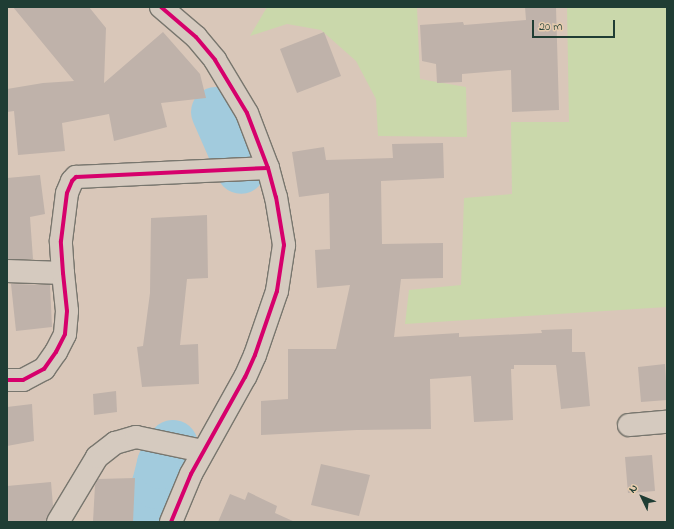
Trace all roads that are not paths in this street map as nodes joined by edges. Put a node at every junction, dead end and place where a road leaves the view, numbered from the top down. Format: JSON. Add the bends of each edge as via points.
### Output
{"nodes":[{"id":1,"x":161,"y":7,"type":"edge"},
{"id":2,"x":268,"y":168,"type":"junction"},
{"id":3,"x":7,"y":271,"type":"edge"},
{"id":4,"x":62,"y":273,"type":"junction"},
{"id":5,"x":7,"y":380,"type":"edge"},
{"id":6,"x":667,"y":422,"type":"edge"},
{"id":7,"x":629,"y":424,"type":"dead end"},
{"id":8,"x":203,"y":450,"type":"junction"},
{"id":9,"x":58,"y":522,"type":"edge"},
{"id":10,"x":171,"y":522,"type":"edge"}],
"edges":[{"from":1,"to":2,"type":"street","via":[[196,37],[215,60],[247,113]]},
{"from":2,"to":4,"type":"street","via":[[76,177],[69,185],[63,218]]},
{"from":2,"to":8,"type":"street","via":[[284,245],[277,291],[245,377]]},
{"from":3,"to":4,"type":"street"},
{"from":4,"to":5,"type":"street","via":[[67,311],[65,334],[56,352],[44,368],[23,380]]},
{"from":6,"to":7,"type":"street"},
{"from":8,"to":9,"type":"street","via":[[136,437],[115,443],[97,458]]},
{"from":8,"to":10,"type":"street"}]}
